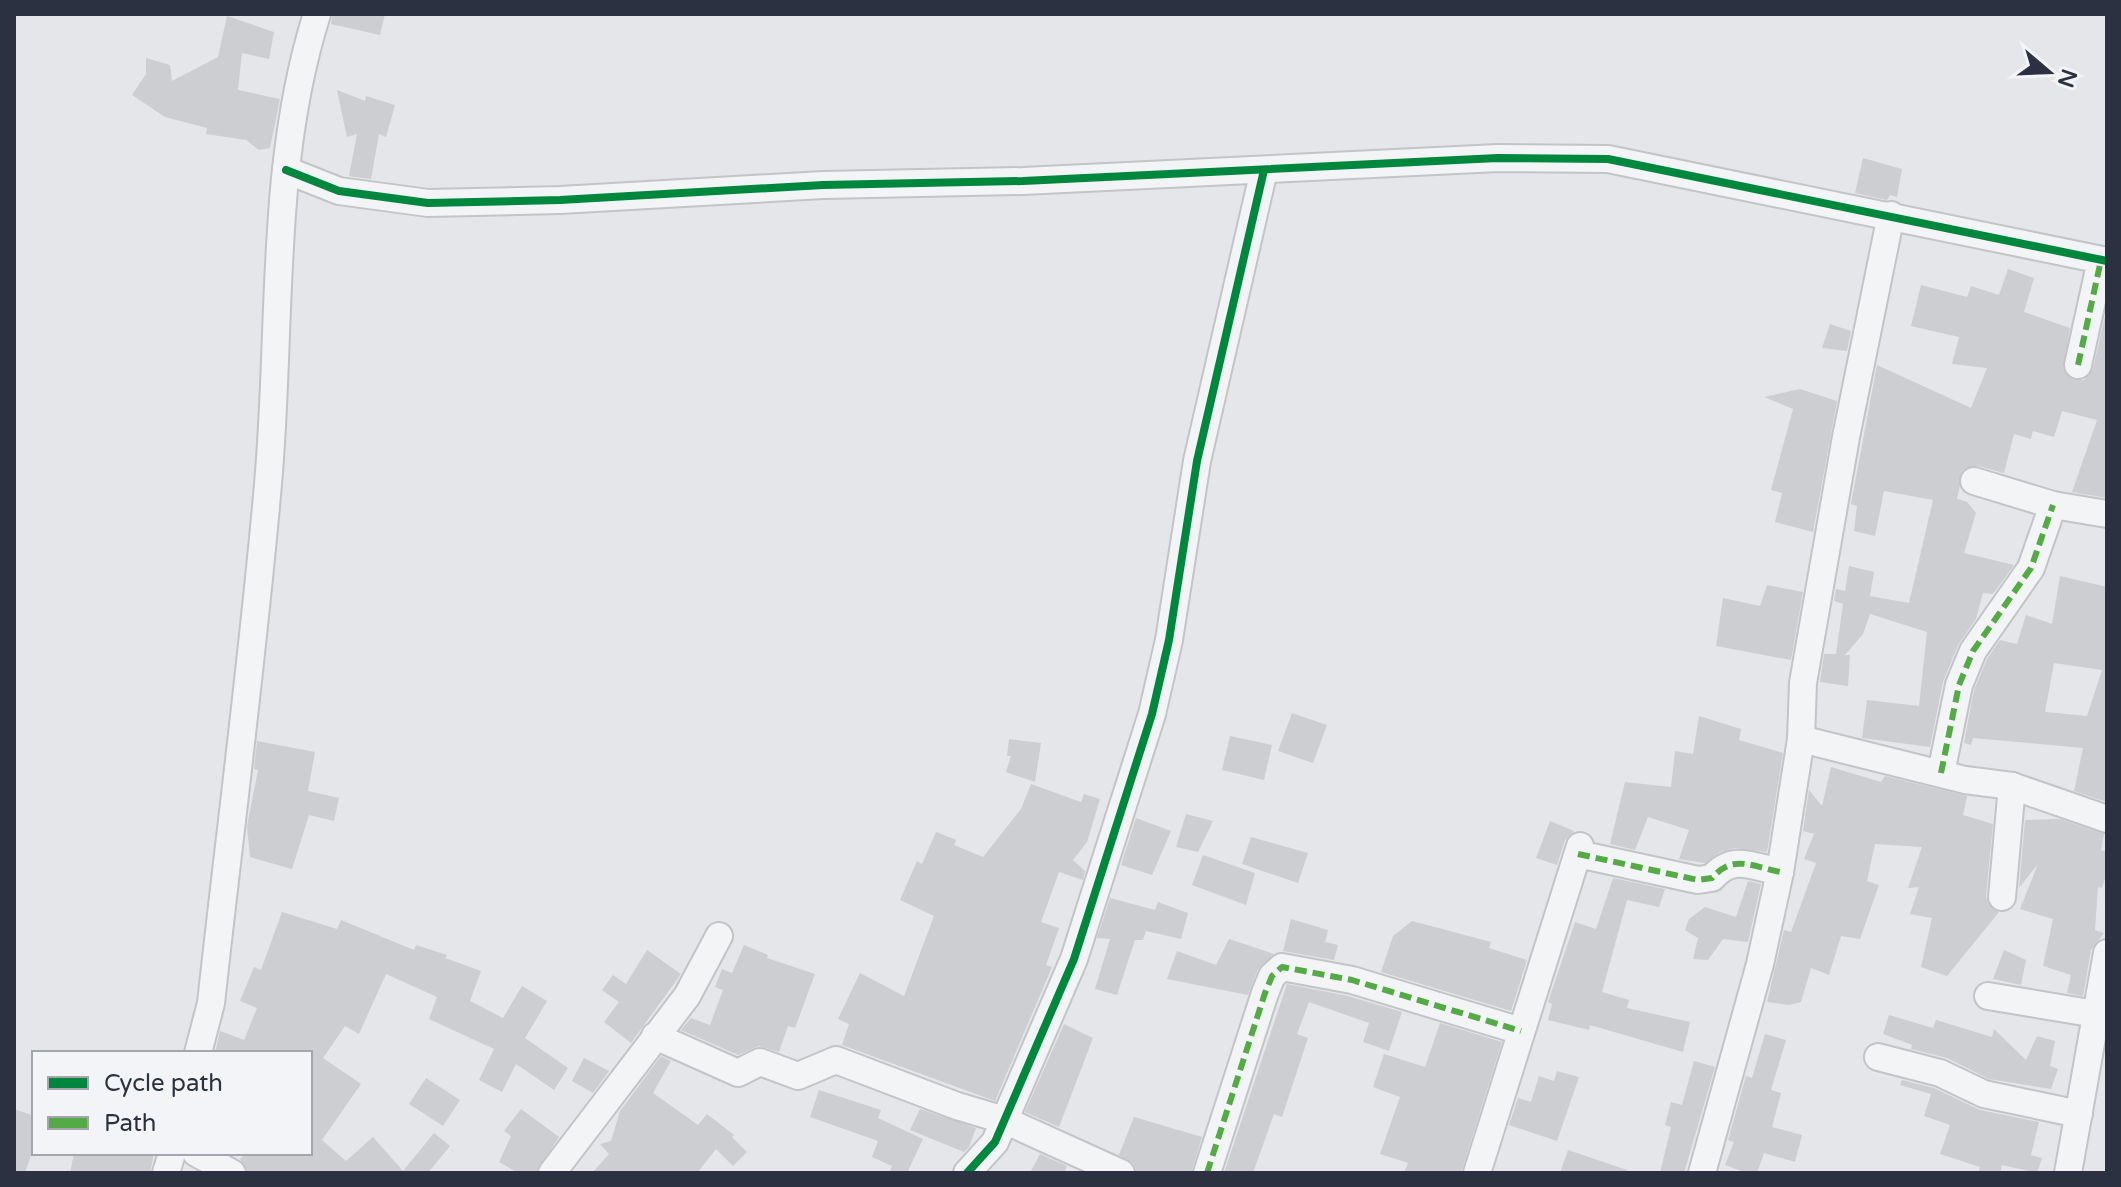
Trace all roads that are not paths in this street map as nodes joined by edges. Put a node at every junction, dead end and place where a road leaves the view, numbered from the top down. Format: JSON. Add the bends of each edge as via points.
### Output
{"nodes":[{"id":1,"x":310,"y":16,"type":"edge"},
{"id":2,"x":286,"y":167,"type":"junction"},
{"id":3,"x":1264,"y":170,"type":"junction"},
{"id":4,"x":1891,"y":215,"type":"junction"},
{"id":5,"x":2104,"y":260,"type":"edge"},
{"id":6,"x":2078,"y":365,"type":"dead end"},
{"id":7,"x":1974,"y":481,"type":"dead end"},
{"id":8,"x":2053,"y":505,"type":"junction"},
{"id":9,"x":2107,"y":514,"type":"edge"},
{"id":10,"x":1801,"y":739,"type":"junction"},
{"id":11,"x":1941,"y":773,"type":"junction"},
{"id":12,"x":2012,"y":786,"type":"junction"},
{"id":13,"x":2107,"y":819,"type":"edge"},
{"id":14,"x":1780,"y":872,"type":"junction"},
{"id":15,"x":2002,"y":897,"type":"dead end"},
{"id":16,"x":719,"y":936,"type":"dead end"},
{"id":17,"x":2107,"y":953,"type":"edge"},
{"id":18,"x":1988,"y":996,"type":"dead end"},
{"id":19,"x":2096,"y":1014,"type":"junction"},
{"id":20,"x":1521,"y":1031,"type":"junction"},
{"id":21,"x":655,"y":1036,"type":"junction"},
{"id":22,"x":199,"y":1051,"type":"edge"},
{"id":23,"x":1878,"y":1057,"type":"dead end"},
{"id":24,"x":2079,"y":1114,"type":"junction"},
{"id":25,"x":1004,"y":1120,"type":"junction"},
{"id":26,"x":200,"y":1155,"type":"edge"},
{"id":27,"x":232,"y":1173,"type":"edge"},
{"id":28,"x":552,"y":1173,"type":"edge"},
{"id":29,"x":967,"y":1173,"type":"edge"},
{"id":30,"x":1121,"y":1173,"type":"edge"},
{"id":31,"x":1207,"y":1173,"type":"edge"},
{"id":32,"x":1477,"y":1173,"type":"edge"},
{"id":33,"x":1702,"y":1173,"type":"edge"},
{"id":34,"x":2068,"y":1173,"type":"edge"}],
"edges":[{"from":1,"to":2,"type":"street"},
{"from":2,"to":3,"type":"street","via":[[339,191],[428,203]]},
{"from":2,"to":22,"type":"street","via":[[268,483],[211,1003]]},
{"from":3,"to":4,"type":"street","via":[[1498,158],[1608,159]]},
{"from":3,"to":25,"type":"street","via":[[1197,461],[1152,714],[1074,959]]},
{"from":4,"to":5,"type":"street"},
{"from":4,"to":10,"type":"street","via":[[1803,683]]},
{"from":5,"to":6,"type":"street"},
{"from":7,"to":8,"type":"street"},
{"from":8,"to":9,"type":"street"},
{"from":8,"to":11,"type":"street","via":[[2031,568],[1973,651],[1959,685]]},
{"from":10,"to":11,"type":"street"},
{"from":10,"to":14,"type":"street"},
{"from":11,"to":12,"type":"street"},
{"from":12,"to":13,"type":"street"},
{"from":12,"to":15,"type":"street"},
{"from":14,"to":20,"type":"street","via":[[1733,862],[1712,878],[1698,880],[1579,850]]},
{"from":14,"to":33,"type":"street"},
{"from":16,"to":21,"type":"street","via":[[687,996]]},
{"from":17,"to":19,"type":"street"},
{"from":18,"to":19,"type":"street"},
{"from":19,"to":24,"type":"street"},
{"from":20,"to":31,"type":"street","via":[[1352,980],[1282,967],[1265,993]]},
{"from":20,"to":32,"type":"street"},
{"from":21,"to":25,"type":"street","via":[[738,1073],[760,1062],[798,1076],[836,1060]]},
{"from":21,"to":28,"type":"street"},
{"from":23,"to":24,"type":"street","via":[[1940,1073],[1984,1094]]},
{"from":24,"to":34,"type":"street"},
{"from":25,"to":29,"type":"street","via":[[995,1142]]},
{"from":25,"to":30,"type":"street"},
{"from":26,"to":27,"type":"street"}]}
